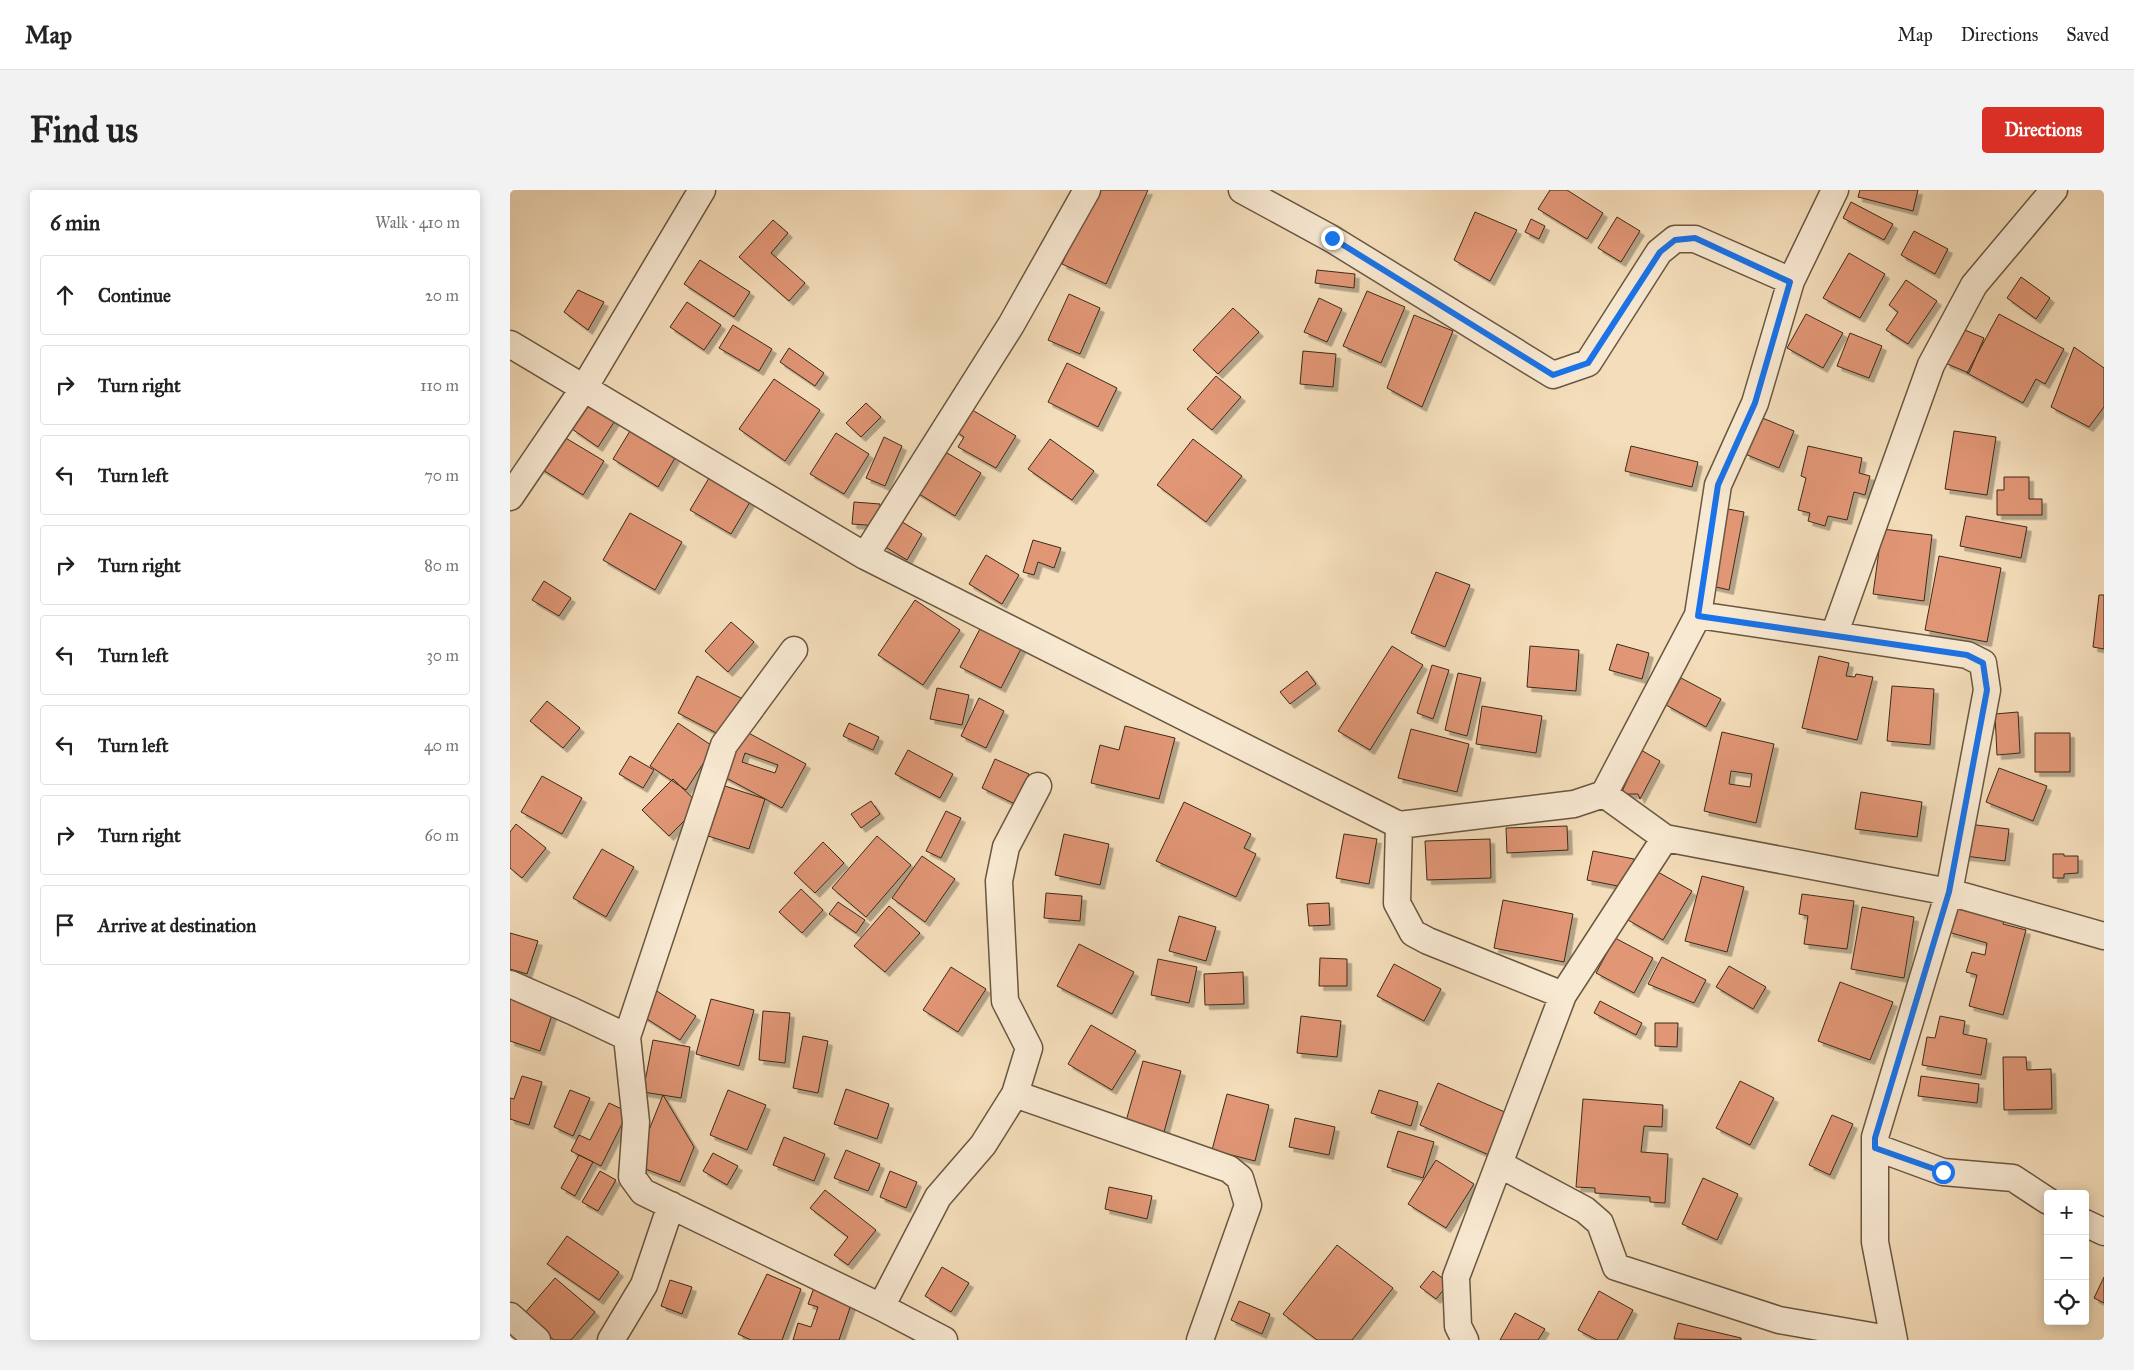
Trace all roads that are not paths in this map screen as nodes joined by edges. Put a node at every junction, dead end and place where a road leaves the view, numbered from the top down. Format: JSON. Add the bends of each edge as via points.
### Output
{"nodes":[{"id":1,"x":702,"y":190,"type":"edge"},
{"id":2,"x":1087,"y":190,"type":"edge"},
{"id":3,"x":1242,"y":190,"type":"edge"},
{"id":4,"x":1835,"y":190,"type":"edge"},
{"id":5,"x":2054,"y":190,"type":"edge"},
{"id":6,"x":1790,"y":282,"type":"junction"},
{"id":7,"x":510,"y":344,"type":"edge"},
{"id":8,"x":584,"y":388,"type":"junction"},
{"id":9,"x":510,"y":496,"type":"edge"},
{"id":10,"x":865,"y":556,"type":"junction"},
{"id":11,"x":1698,"y":616,"type":"junction"},
{"id":12,"x":1834,"y":634,"type":"junction"},
{"id":13,"x":794,"y":650,"type":"dead end"},
{"id":14,"x":1038,"y":786,"type":"dead end"},
{"id":15,"x":1604,"y":794,"type":"junction"},
{"id":16,"x":1399,"y":825,"type":"junction"},
{"id":17,"x":1665,"y":838,"type":"junction"},
{"id":18,"x":1949,"y":892,"type":"junction"},
{"id":19,"x":2104,"y":936,"type":"edge"},
{"id":20,"x":510,"y":984,"type":"edge"},
{"id":21,"x":1563,"y":995,"type":"junction"},
{"id":22,"x":627,"y":1037,"type":"junction"},
{"id":23,"x":1015,"y":1094,"type":"junction"},
{"id":24,"x":1875,"y":1148,"type":"junction"},
{"id":25,"x":1499,"y":1164,"type":"junction"},
{"id":26,"x":2044,"y":1198,"type":"edge"},
{"id":27,"x":671,"y":1205,"type":"junction"},
{"id":28,"x":2089,"y":1225,"type":"edge"},
{"id":29,"x":2104,"y":1232,"type":"edge"},
{"id":30,"x":881,"y":1307,"type":"junction"},
{"id":31,"x":510,"y":1316,"type":"edge"},
{"id":32,"x":537,"y":1340,"type":"edge"},
{"id":33,"x":611,"y":1340,"type":"edge"},
{"id":34,"x":944,"y":1340,"type":"edge"},
{"id":35,"x":1200,"y":1340,"type":"edge"},
{"id":36,"x":1464,"y":1340,"type":"edge"},
{"id":37,"x":1894,"y":1340,"type":"edge"}],
"edges":[{"from":1,"to":8,"type":"street"},
{"from":2,"to":10,"type":"street","via":[[1011,325]]},
{"from":3,"to":6,"type":"street","via":[[1332,238],[1553,375],[1588,363],[1660,252],[1675,240],[1695,238]]},
{"from":4,"to":6,"type":"street"},
{"from":5,"to":12,"type":"street","via":[[1974,285],[1931,365]]},
{"from":6,"to":11,"type":"street","via":[[1755,403],[1718,485]]},
{"from":7,"to":8,"type":"street"},
{"from":8,"to":9,"type":"street"},
{"from":8,"to":10,"type":"street"},
{"from":10,"to":16,"type":"street"},
{"from":11,"to":12,"type":"street"},
{"from":11,"to":15,"type":"street"},
{"from":12,"to":18,"type":"street","via":[[1967,655],[1983,663],[1987,690]]},
{"from":13,"to":22,"type":"street","via":[[724,745]]},
{"from":14,"to":23,"type":"street","via":[[1006,847],[999,881],[1005,1002],[1029,1048]]},
{"from":15,"to":16,"type":"street","via":[[1574,804]]},
{"from":15,"to":17,"type":"street"},
{"from":16,"to":21,"type":"street","via":[[1397,903],[1413,933]]},
{"from":17,"to":18,"type":"street"},
{"from":17,"to":21,"type":"street"},
{"from":18,"to":19,"type":"street"},
{"from":18,"to":24,"type":"street","via":[[1875,1138]]},
{"from":20,"to":22,"type":"street"},
{"from":21,"to":25,"type":"street"},
{"from":22,"to":27,"type":"street","via":[[636,1122],[632,1177],[643,1192]]},
{"from":23,"to":30,"type":"street","via":[[984,1145],[938,1197]]},
{"from":23,"to":35,"type":"street","via":[[1229,1169],[1240,1178],[1248,1205]]},
{"from":24,"to":26,"type":"street","via":[[1943,1172],[2013,1178]]},
{"from":24,"to":37,"type":"street","via":[[1875,1242]]},
{"from":25,"to":36,"type":"street","via":[[1456,1277],[1458,1326]]},
{"from":25,"to":37,"type":"street","via":[[1585,1210],[1600,1223],[1616,1267],[1779,1320]]},
{"from":27,"to":30,"type":"street"},
{"from":27,"to":33,"type":"street","via":[[644,1285]]},
{"from":28,"to":29,"type":"street"},
{"from":30,"to":34,"type":"street"},
{"from":31,"to":32,"type":"street"}]}
